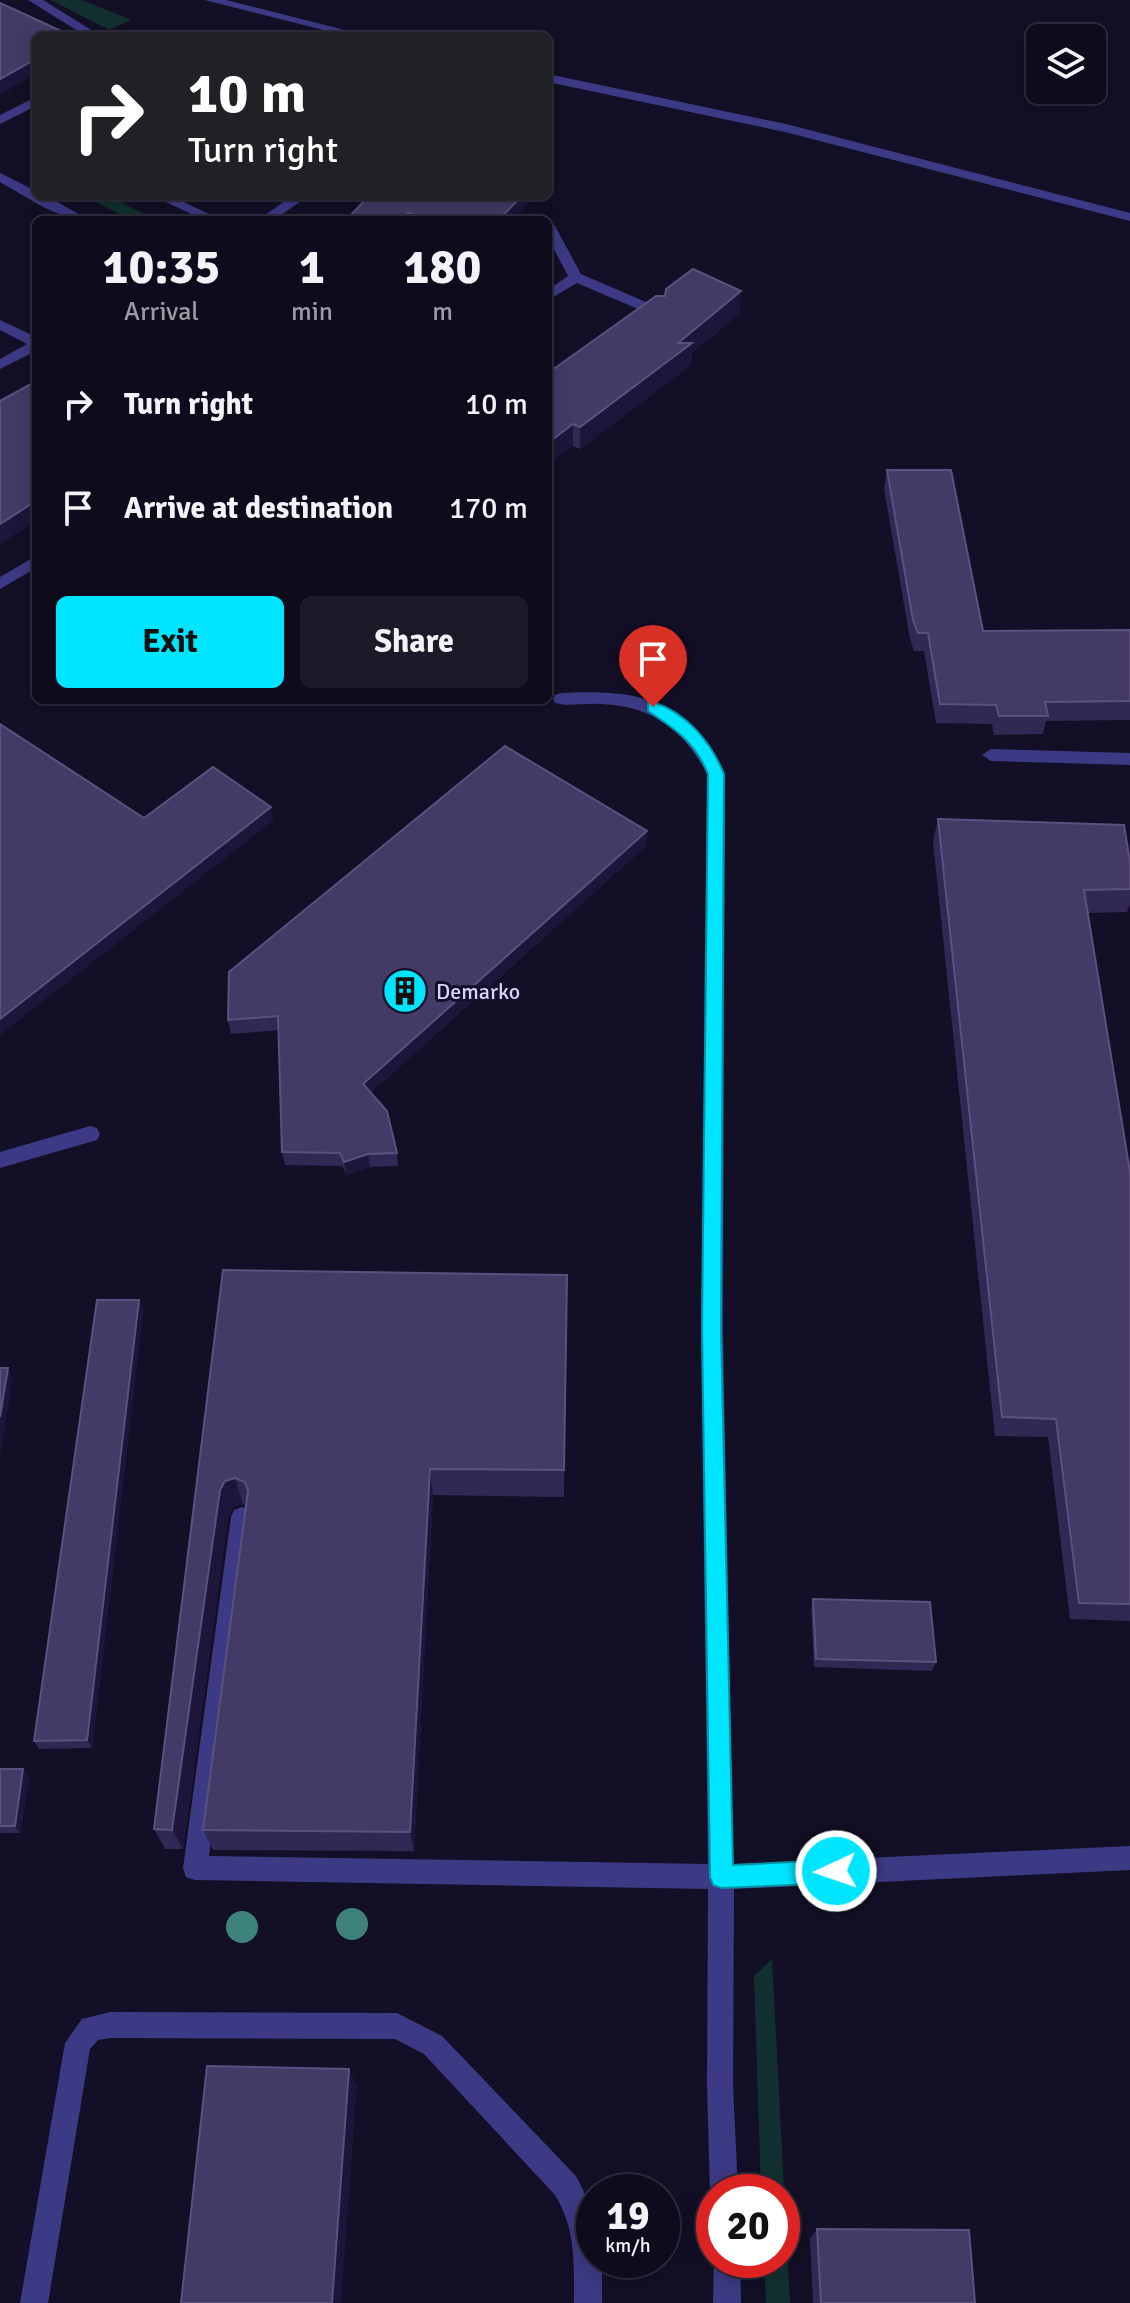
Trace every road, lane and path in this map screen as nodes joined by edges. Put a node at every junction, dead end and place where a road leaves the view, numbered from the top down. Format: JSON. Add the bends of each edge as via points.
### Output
{"nodes":[{"id":1,"x":34,"y":0,"type":"edge"},
{"id":2,"x":211,"y":0,"type":"edge"},
{"id":3,"x":88,"y":32,"type":"edge"},
{"id":4,"x":345,"y":32,"type":"edge"},
{"id":5,"x":552,"y":79,"type":"edge"},
{"id":6,"x":32,"y":103,"type":"edge"},
{"id":7,"x":0,"y":120,"type":"edge"},
{"id":8,"x":0,"y":177,"type":"edge"},
{"id":9,"x":32,"y":194,"type":"edge"},
{"id":10,"x":44,"y":200,"type":"edge"},
{"id":11,"x":169,"y":200,"type":"edge"},
{"id":12,"x":295,"y":200,"type":"edge"},
{"id":13,"x":74,"y":216,"type":"edge"},
{"id":14,"x":206,"y":216,"type":"edge"},
{"id":15,"x":271,"y":216,"type":"edge"},
{"id":16,"x":1130,"y":217,"type":"edge"},
{"id":17,"x":552,"y":233,"type":"edge"},
{"id":18,"x":576,"y":277,"type":"junction"},
{"id":19,"x":552,"y":293,"type":"edge"},
{"id":20,"x":657,"y":312,"type":"edge"},
{"id":21,"x":0,"y":324,"type":"edge"},
{"id":22,"x":32,"y":342,"type":"edge"},
{"id":23,"x":32,"y":346,"type":"edge"},
{"id":24,"x":0,"y":365,"type":"edge"},
{"id":25,"x":32,"y":564,"type":"edge"},
{"id":26,"x":0,"y":584,"type":"edge"},
{"id":27,"x":561,"y":699,"type":"dead end"},
{"id":28,"x":991,"y":755,"type":"dead end"},
{"id":29,"x":1130,"y":759,"type":"edge"},
{"id":30,"x":90,"y":1134,"type":"dead end"},
{"id":31,"x":0,"y":1160,"type":"edge"},
{"id":32,"x":242,"y":1517,"type":"edge"},
{"id":33,"x":1130,"y":1858,"type":"edge"},
{"id":34,"x":721,"y":1877,"type":"junction"},
{"id":35,"x":723,"y":2174,"type":"edge"},
{"id":36,"x":726,"y":2278,"type":"edge"},
{"id":37,"x":34,"y":2303,"type":"edge"},
{"id":38,"x":588,"y":2303,"type":"edge"},
{"id":39,"x":727,"y":2303,"type":"edge"}],
"edges":[{"from":1,"to":3,"type":"street"},
{"from":2,"to":4,"type":"street"},
{"from":5,"to":16,"type":"street","via":[[786,128]]},
{"from":6,"to":7,"type":"street"},
{"from":8,"to":9,"type":"street"},
{"from":10,"to":13,"type":"street"},
{"from":11,"to":14,"type":"street"},
{"from":12,"to":15,"type":"street"},
{"from":17,"to":18,"type":"street"},
{"from":18,"to":19,"type":"street"},
{"from":18,"to":20,"type":"street"},
{"from":21,"to":22,"type":"street"},
{"from":23,"to":24,"type":"street"},
{"from":25,"to":26,"type":"street"},
{"from":27,"to":34,"type":"street","via":[[620,697],[653,707],[688,729],[716,774],[712,1329]]},
{"from":28,"to":29,"type":"street"},
{"from":30,"to":31,"type":"street"},
{"from":32,"to":34,"type":"street","via":[[195,1868]]},
{"from":33,"to":34,"type":"street"},
{"from":34,"to":35,"type":"street"},
{"from":36,"to":39,"type":"street"},
{"from":37,"to":38,"type":"street","via":[[78,2043],[91,2028],[126,2025],[397,2026],[433,2045],[581,2208],[588,2236]]}]}
